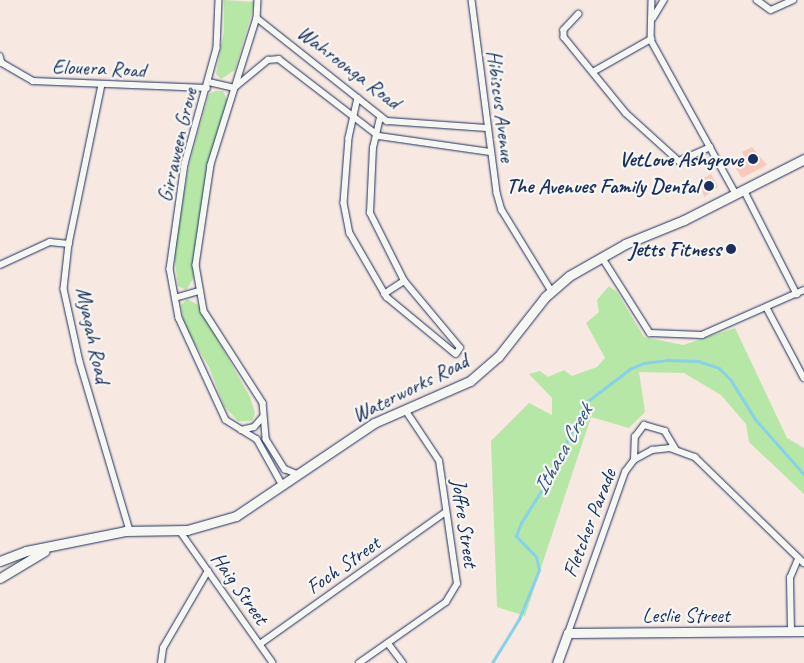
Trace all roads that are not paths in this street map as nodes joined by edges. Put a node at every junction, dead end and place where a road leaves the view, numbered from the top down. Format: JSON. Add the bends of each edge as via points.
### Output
{"nodes":[{"id":1,"x":219,"y":0,"type":"edge"},
{"id":2,"x":258,"y":0,"type":"edge"},
{"id":3,"x":472,"y":0,"type":"edge"},
{"id":4,"x":652,"y":0,"type":"edge"},
{"id":5,"x":664,"y":0,"type":"edge"},
{"id":6,"x":757,"y":0,"type":"edge"},
{"id":7,"x":793,"y":0,"type":"edge"},
{"id":8,"x":579,"y":14,"type":"dead end"},
{"id":9,"x":257,"y":18,"type":"junction"},
{"id":10,"x":651,"y":22,"type":"junction"},
{"id":11,"x":651,"y":39,"type":"junction"},
{"id":12,"x":0,"y":56,"type":"edge"},
{"id":13,"x":593,"y":72,"type":"junction"},
{"id":14,"x":102,"y":85,"type":"junction"},
{"id":15,"x":208,"y":85,"type":"junction"},
{"id":16,"x":234,"y":88,"type":"junction"},
{"id":17,"x":358,"y":98,"type":"junction"},
{"id":18,"x":354,"y":116,"type":"junction"},
{"id":19,"x":380,"y":117,"type":"junction"},
{"id":20,"x":487,"y":128,"type":"junction"},
{"id":21,"x":375,"y":134,"type":"junction"},
{"id":22,"x":710,"y":147,"type":"junction"},
{"id":23,"x":490,"y":152,"type":"junction"},
{"id":24,"x":804,"y":159,"type":"edge"},
{"id":25,"x":740,"y":192,"type":"junction"},
{"id":26,"x":69,"y":244,"type":"junction"},
{"id":27,"x":602,"y":257,"type":"junction"},
{"id":28,"x":0,"y":265,"type":"edge"},
{"id":29,"x":404,"y":280,"type":"junction"},
{"id":30,"x":551,"y":290,"type":"junction"},
{"id":31,"x":804,"y":290,"type":"edge"},
{"id":32,"x":200,"y":291,"type":"junction"},
{"id":33,"x":384,"y":294,"type":"junction"},
{"id":34,"x":797,"y":294,"type":"junction"},
{"id":35,"x":175,"y":298,"type":"junction"},
{"id":36,"x":767,"y":308,"type":"junction"},
{"id":37,"x":441,"y":328,"type":"junction"},
{"id":38,"x":436,"y":340,"type":"junction"},
{"id":39,"x":804,"y":378,"type":"edge"},
{"id":40,"x":405,"y":410,"type":"junction"},
{"id":41,"x":263,"y":414,"type":"junction"},
{"id":42,"x":233,"y":427,"type":"junction"},
{"id":43,"x":676,"y":449,"type":"junction"},
{"id":44,"x":271,"y":455,"type":"junction"},
{"id":45,"x":634,"y":460,"type":"junction"},
{"id":46,"x":299,"y":474,"type":"junction"},
{"id":47,"x":283,"y":486,"type":"junction"},
{"id":48,"x":446,"y":512,"type":"junction"},
{"id":49,"x":130,"y":531,"type":"junction"},
{"id":50,"x":180,"y":531,"type":"junction"},
{"id":51,"x":50,"y":548,"type":"junction"},
{"id":52,"x":0,"y":560,"type":"edge"},
{"id":53,"x":801,"y":561,"type":"edge"},
{"id":54,"x":208,"y":571,"type":"junction"},
{"id":55,"x":3,"y":575,"type":"edge"},
{"id":56,"x":791,"y":631,"type":"junction"},
{"id":57,"x":804,"y":631,"type":"edge"},
{"id":58,"x":568,"y":633,"type":"junction"},
{"id":59,"x":388,"y":643,"type":"junction"},
{"id":60,"x":260,"y":644,"type":"junction"},
{"id":61,"x":161,"y":663,"type":"edge"},
{"id":62,"x":273,"y":663,"type":"edge"},
{"id":63,"x":359,"y":663,"type":"edge"},
{"id":64,"x":403,"y":663,"type":"edge"},
{"id":65,"x":557,"y":663,"type":"edge"}],
"edges":[{"from":1,"to":15,"type":"street","name":"Girraween Grove","via":[[217,48]]},
{"from":2,"to":9,"type":"street","name":"Girraween Grove"},
{"from":3,"to":20,"type":"street","name":"Hibiscus Avenue"},
{"from":4,"to":10,"type":"street"},
{"from":5,"to":10,"type":"street"},
{"from":6,"to":7,"type":"street","via":[[771,10]]},
{"from":8,"to":13,"type":"street","via":[[563,35]]},
{"from":9,"to":16,"type":"street","name":"Girraween Grove"},
{"from":9,"to":17,"type":"street","name":"Wahroonga Road"},
{"from":10,"to":11,"type":"street"},
{"from":11,"to":13,"type":"street"},
{"from":11,"to":22,"type":"street"},
{"from":12,"to":14,"type":"street","name":"Elouera Road","via":[[8,67],[33,81]]},
{"from":13,"to":22,"type":"street","via":[[626,113],[676,159],[686,160]]},
{"from":14,"to":15,"type":"street","name":"Elouera Road"},
{"from":14,"to":26,"type":"street","name":"Myagah Road"},
{"from":15,"to":16,"type":"street","name":"Elouera Road"},
{"from":15,"to":35,"type":"street","name":"Girraween Grove","via":[[186,164],[170,251]]},
{"from":16,"to":18,"type":"street","name":"Wahroonga Road","via":[[268,60],[278,59]]},
{"from":16,"to":32,"type":"street","name":"Girraween Grove","via":[[204,202],[196,265]]},
{"from":17,"to":18,"type":"street"},
{"from":17,"to":19,"type":"street","name":"Wahroonga Road"},
{"from":18,"to":21,"type":"street","name":"Wahroonga Road"},
{"from":18,"to":33,"type":"street","via":[[345,218]]},
{"from":19,"to":20,"type":"street","name":"Wahroonga Road","via":[[400,124]]},
{"from":19,"to":21,"type":"street"},
{"from":20,"to":23,"type":"street","name":"Hibiscus Avenue"},
{"from":21,"to":23,"type":"street","name":"Wahroonga Road","via":[[396,141]]},
{"from":21,"to":29,"type":"street","via":[[370,213]]},
{"from":22,"to":25,"type":"street"},
{"from":23,"to":30,"type":"street","name":"Hibiscus Avenue","via":[[502,210]]},
{"from":24,"to":25,"type":"main road","name":"Waterworks Road"},
{"from":25,"to":27,"type":"main road","name":"Waterworks Road"},
{"from":25,"to":34,"type":"street"},
{"from":26,"to":28,"type":"street","via":[[50,242]]},
{"from":26,"to":49,"type":"street","name":"Myagah Road","via":[[64,289],[71,326]]},
{"from":27,"to":30,"type":"main road","name":"Waterworks Road"},
{"from":27,"to":36,"type":"street","via":[[650,333],[702,335]]},
{"from":29,"to":33,"type":"street"},
{"from":29,"to":37,"type":"street"},
{"from":30,"to":40,"type":"main road","name":"Waterworks Road","via":[[485,369],[452,391]]},
{"from":31,"to":34,"type":"street"},
{"from":32,"to":35,"type":"street"},
{"from":32,"to":41,"type":"street","name":"Girraween Grove","via":[[204,311],[260,397]]},
{"from":33,"to":38,"type":"street"},
{"from":34,"to":36,"type":"street"},
{"from":35,"to":42,"type":"street","name":"Girraween Grove","via":[[185,333],[205,368],[221,410]]},
{"from":36,"to":39,"type":"street"},
{"from":37,"to":38,"type":"street"},
{"from":37,"to":38,"type":"street","via":[[460,348],[456,354]]},
{"from":40,"to":46,"type":"main road","name":"Waterworks Road","via":[[368,427]]},
{"from":40,"to":48,"type":"street","name":"Joffre Street","via":[[439,461]]},
{"from":41,"to":42,"type":"street","via":[[254,427]]},
{"from":41,"to":44,"type":"street","name":"Girraween Grove","via":[[264,434]]},
{"from":42,"to":44,"type":"street","name":"Girraween Grove","via":[[257,439]]},
{"from":43,"to":45,"type":"street","name":"Fletcher Parade","via":[[652,450]]},
{"from":43,"to":45,"type":"street","via":[[665,431],[644,425],[635,437]]},
{"from":43,"to":53,"type":"street","via":[[694,457]]},
{"from":44,"to":46,"type":"street","name":"Girraween Grove","via":[[286,470]]},
{"from":44,"to":47,"type":"street","name":"Girraween Grove"},
{"from":45,"to":58,"type":"street","name":"Fletcher Parade","via":[[618,486]]},
{"from":46,"to":47,"type":"main road","name":"Waterworks Road"},
{"from":47,"to":50,"type":"main road","name":"Waterworks Road","via":[[227,520]]},
{"from":48,"to":59,"type":"street","name":"Joffre Street","via":[[457,584],[453,594]]},
{"from":48,"to":60,"type":"street","name":"Foch Street"},
{"from":49,"to":50,"type":"main road","name":"Waterworks Road"},
{"from":49,"to":51,"type":"main road","name":"Waterworks Road"},
{"from":50,"to":54,"type":"street","name":"Haig Street"},
{"from":51,"to":52,"type":"main road","name":"Waterworks Road"},
{"from":51,"to":55,"type":"main road","name":"Waterworks Road"},
{"from":52,"to":55,"type":"main road"},
{"from":53,"to":56,"type":"street","via":[[790,578]]},
{"from":54,"to":60,"type":"street","name":"Haig Street"},
{"from":54,"to":61,"type":"street","via":[[163,648]]},
{"from":56,"to":57,"type":"main road","name":"Leslie Street"},
{"from":56,"to":58,"type":"main road","name":"Leslie Street"},
{"from":58,"to":65,"type":"main road","name":"Fletcher Parade"},
{"from":59,"to":63,"type":"street","name":"Joffre Street"},
{"from":59,"to":64,"type":"street"},
{"from":60,"to":62,"type":"street","name":"Haig Street"}]}
